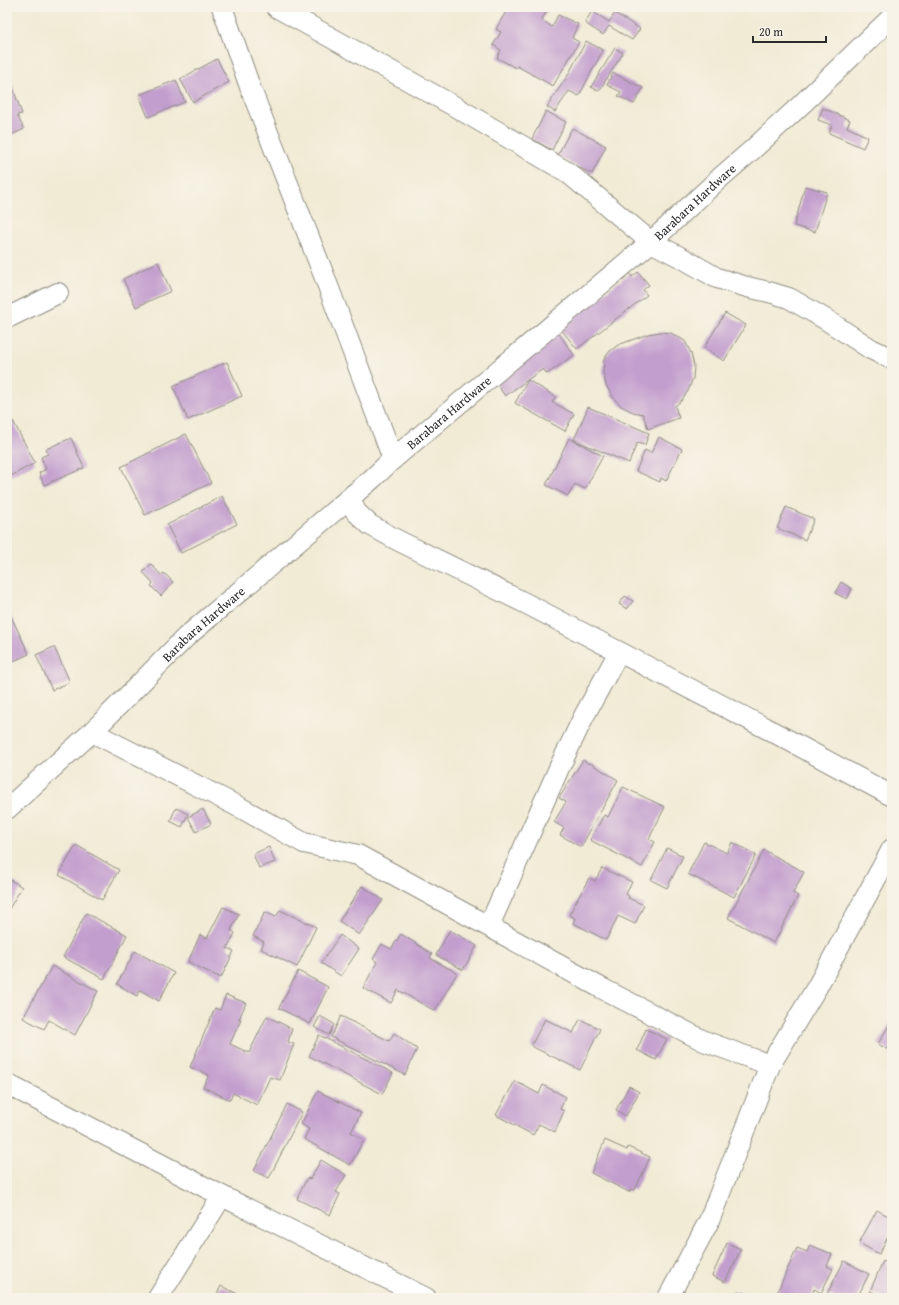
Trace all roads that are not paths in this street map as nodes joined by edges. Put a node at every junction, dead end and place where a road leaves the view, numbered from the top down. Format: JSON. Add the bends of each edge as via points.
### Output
{"nodes":[{"id":1,"x":222,"y":7,"type":"edge"},
{"id":2,"x":276,"y":7,"type":"edge"},
{"id":3,"x":892,"y":17,"type":"edge"},
{"id":4,"x":651,"y":242,"type":"junction"},
{"id":5,"x":58,"y":293,"type":"dead end"},
{"id":6,"x":7,"y":318,"type":"edge"},
{"id":7,"x":892,"y":359,"type":"edge"},
{"id":8,"x":393,"y":459,"type":"junction"},
{"id":9,"x":354,"y":494,"type":"junction"},
{"id":10,"x":619,"y":652,"type":"junction"},
{"id":11,"x":92,"y":732,"type":"junction"},
{"id":12,"x":892,"y":796,"type":"edge"},
{"id":13,"x":7,"y":809,"type":"edge"},
{"id":14,"x":892,"y":849,"type":"edge"},
{"id":15,"x":488,"y":926,"type":"junction"},
{"id":16,"x":770,"y":1065,"type":"junction"},
{"id":17,"x":7,"y":1084,"type":"edge"},
{"id":18,"x":222,"y":1196,"type":"junction"},
{"id":19,"x":158,"y":1298,"type":"edge"},
{"id":20,"x":426,"y":1298,"type":"edge"},
{"id":21,"x":668,"y":1298,"type":"edge"}],
"edges":[{"from":1,"to":8,"type":"street","via":[[250,87]]},
{"from":2,"to":4,"type":"street","via":[[567,172]]},
{"from":3,"to":4,"type":"street","name":"Barabara Hardware","via":[[803,103]]},
{"from":4,"to":7,"type":"street","via":[[717,278],[789,298]]},
{"from":4,"to":8,"type":"street","name":"Barabara Hardware"},
{"from":5,"to":6,"type":"street"},
{"from":8,"to":9,"type":"street","name":"Barabara Hardware"},
{"from":9,"to":10,"type":"street","via":[[350,499],[356,512],[370,525]]},
{"from":9,"to":11,"type":"street","name":"Barabara Hardware","via":[[186,636]]},
{"from":10,"to":12,"type":"street"},
{"from":10,"to":15,"type":"street","via":[[559,768]]},
{"from":11,"to":13,"type":"street","name":"Barabara Hardware"},
{"from":11,"to":15,"type":"street","via":[[304,843],[358,855]]},
{"from":14,"to":16,"type":"street","via":[[817,986]]},
{"from":15,"to":16,"type":"street","via":[[704,1041]]},
{"from":16,"to":21,"type":"street","via":[[709,1221]]},
{"from":17,"to":18,"type":"street"},
{"from":18,"to":19,"type":"street"},
{"from":18,"to":20,"type":"street"}]}
